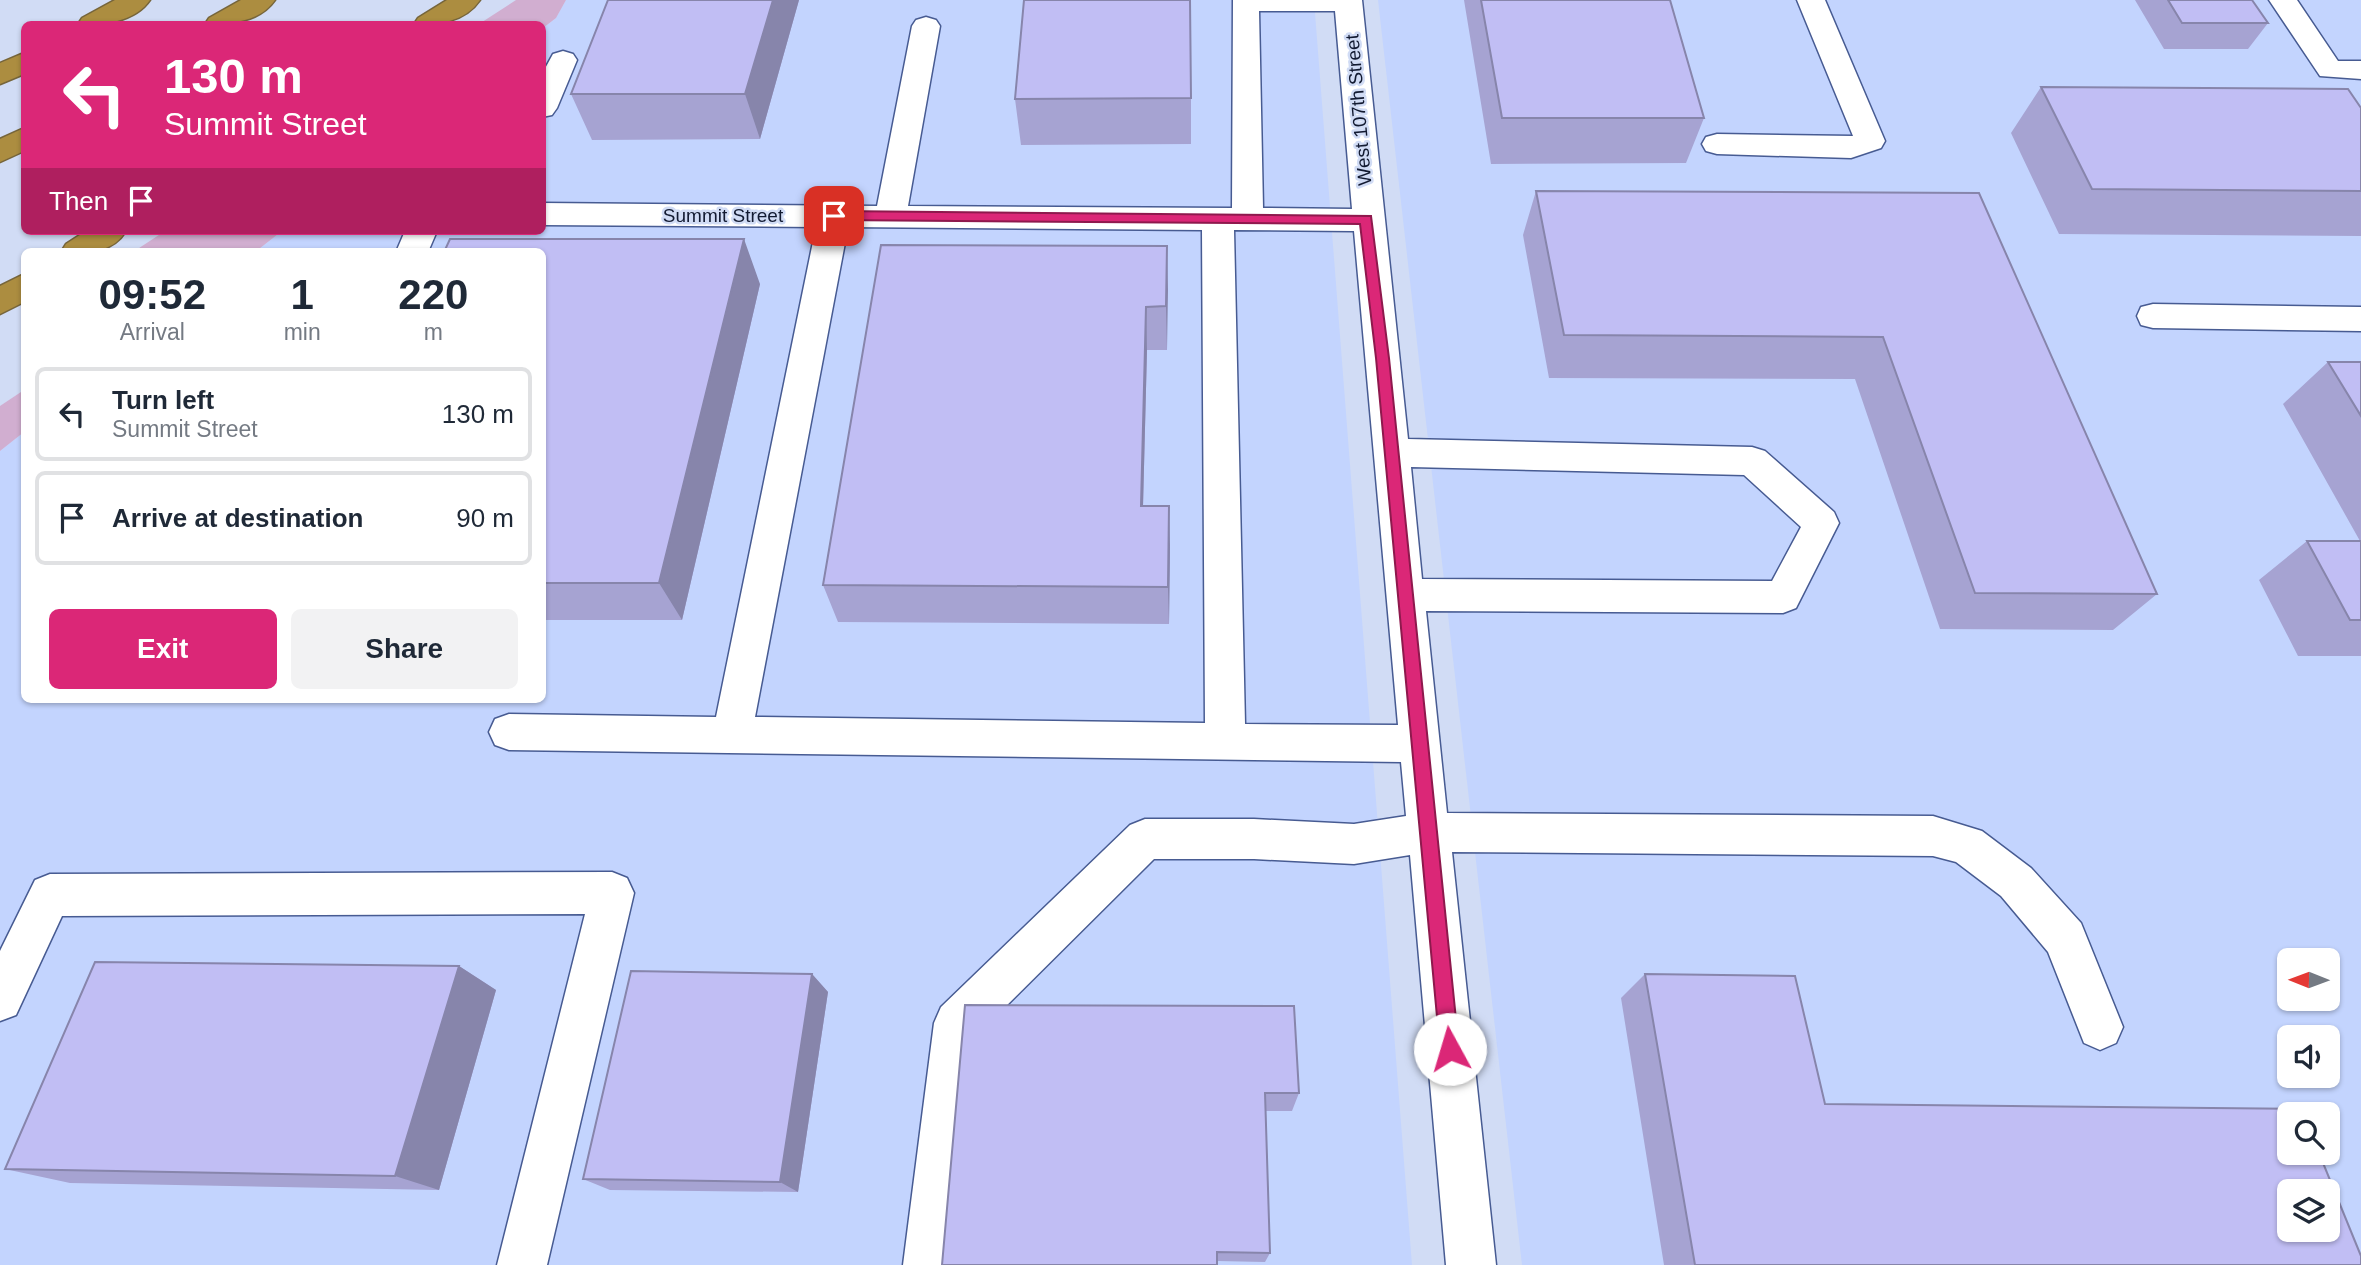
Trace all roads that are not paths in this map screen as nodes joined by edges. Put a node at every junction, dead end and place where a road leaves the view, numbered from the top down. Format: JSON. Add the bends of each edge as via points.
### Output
{"nodes":[{"id":1,"x":261,"y":0,"type":"edge"},
{"id":2,"x":466,"y":0,"type":"edge"},
{"id":3,"x":1811,"y":0,"type":"edge"},
{"id":4,"x":2283,"y":0,"type":"edge"},
{"id":5,"x":1349,"y":1,"type":"edge"},
{"id":6,"x":130,"y":3,"type":"edge"},
{"id":7,"x":97,"y":21,"type":"edge"},
{"id":8,"x":224,"y":21,"type":"edge"},
{"id":9,"x":433,"y":21,"type":"edge"},
{"id":10,"x":926,"y":26,"type":"dead end"},
{"id":11,"x":563,"y":60,"type":"dead end"},
{"id":12,"x":21,"y":64,"type":"edge"},
{"id":13,"x":2361,"y":70,"type":"edge"},
{"id":14,"x":0,"y":75,"type":"edge"},
{"id":15,"x":546,"y":99,"type":"edge"},
{"id":16,"x":21,"y":140,"type":"edge"},
{"id":17,"x":1717,"y":144,"type":"dead end"},
{"id":18,"x":0,"y":152,"type":"edge"},
{"id":19,"x":546,"y":214,"type":"edge"},
{"id":20,"x":834,"y":216,"type":"junction"},
{"id":21,"x":890,"y":216,"type":"junction"},
{"id":22,"x":1233,"y":219,"type":"junction"},
{"id":23,"x":1366,"y":220,"type":"junction"},
{"id":24,"x":104,"y":235,"type":"edge"},
{"id":25,"x":83,"y":248,"type":"edge"},
{"id":26,"x":21,"y":288,"type":"edge"},
{"id":27,"x":0,"y":302,"type":"edge"},
{"id":28,"x":2153,"y":316,"type":"dead end"},
{"id":29,"x":2361,"y":319,"type":"edge"},
{"id":30,"x":1392,"y":453,"type":"junction"},
{"id":31,"x":1405,"y":594,"type":"junction"},
{"id":32,"x":509,"y":732,"type":"dead end"},
{"id":33,"x":732,"y":735,"type":"junction"},
{"id":34,"x":1225,"y":741,"type":"junction"},
{"id":35,"x":1420,"y":744,"type":"junction"},
{"id":36,"x":1429,"y":832,"type":"junction"},
{"id":37,"x":0,"y":999,"type":"edge"},
{"id":38,"x":2100,"y":1027,"type":"dead end"},
{"id":39,"x":522,"y":1265,"type":"edge"},
{"id":40,"x":928,"y":1265,"type":"edge"},
{"id":41,"x":1471,"y":1265,"type":"edge"}],
"edges":[{"from":1,"to":8,"type":"highway"},
{"from":2,"to":9,"type":"highway"},
{"from":3,"to":17,"type":"street","via":[[1870,141],[1851,148]]},
{"from":4,"to":13,"type":"street","via":[[2330,70]]},
{"from":5,"to":22,"type":"street","via":[[1245,3]]},
{"from":5,"to":23,"type":"street","name":"West 107th Street"},
{"from":6,"to":7,"type":"highway"},
{"from":10,"to":21,"type":"street"},
{"from":11,"to":15,"type":"street"},
{"from":12,"to":14,"type":"highway"},
{"from":16,"to":18,"type":"highway"},
{"from":19,"to":20,"type":"street","name":"Summit Street"},
{"from":20,"to":21,"type":"street","name":"Summit Street"},
{"from":20,"to":33,"type":"street"},
{"from":21,"to":22,"type":"street","name":"Summit Street"},
{"from":22,"to":23,"type":"street","name":"Summit Street"},
{"from":22,"to":34,"type":"street"},
{"from":23,"to":30,"type":"street","name":"West 107th Street"},
{"from":24,"to":25,"type":"highway"},
{"from":26,"to":27,"type":"highway"},
{"from":28,"to":29,"type":"street"},
{"from":30,"to":31,"type":"street","name":"West 107th Street"},
{"from":30,"to":31,"type":"street","via":[[1752,461],[1821,523],[1783,597]]},
{"from":31,"to":35,"type":"street","name":"West 107th Street"},
{"from":32,"to":33,"type":"street"},
{"from":33,"to":34,"type":"street"},
{"from":34,"to":35,"type":"street"},
{"from":35,"to":36,"type":"street","name":"West 107th Street"},
{"from":36,"to":38,"type":"street","via":[[1933,836],[1967,845],[2016,882],[2065,937]]},
{"from":36,"to":40,"type":"street","via":[[1354,844],[1144,839],[957,1023]]},
{"from":36,"to":41,"type":"street","name":"West 107th Street"},
{"from":37,"to":39,"type":"street","via":[[50,895],[612,893]]}]}
